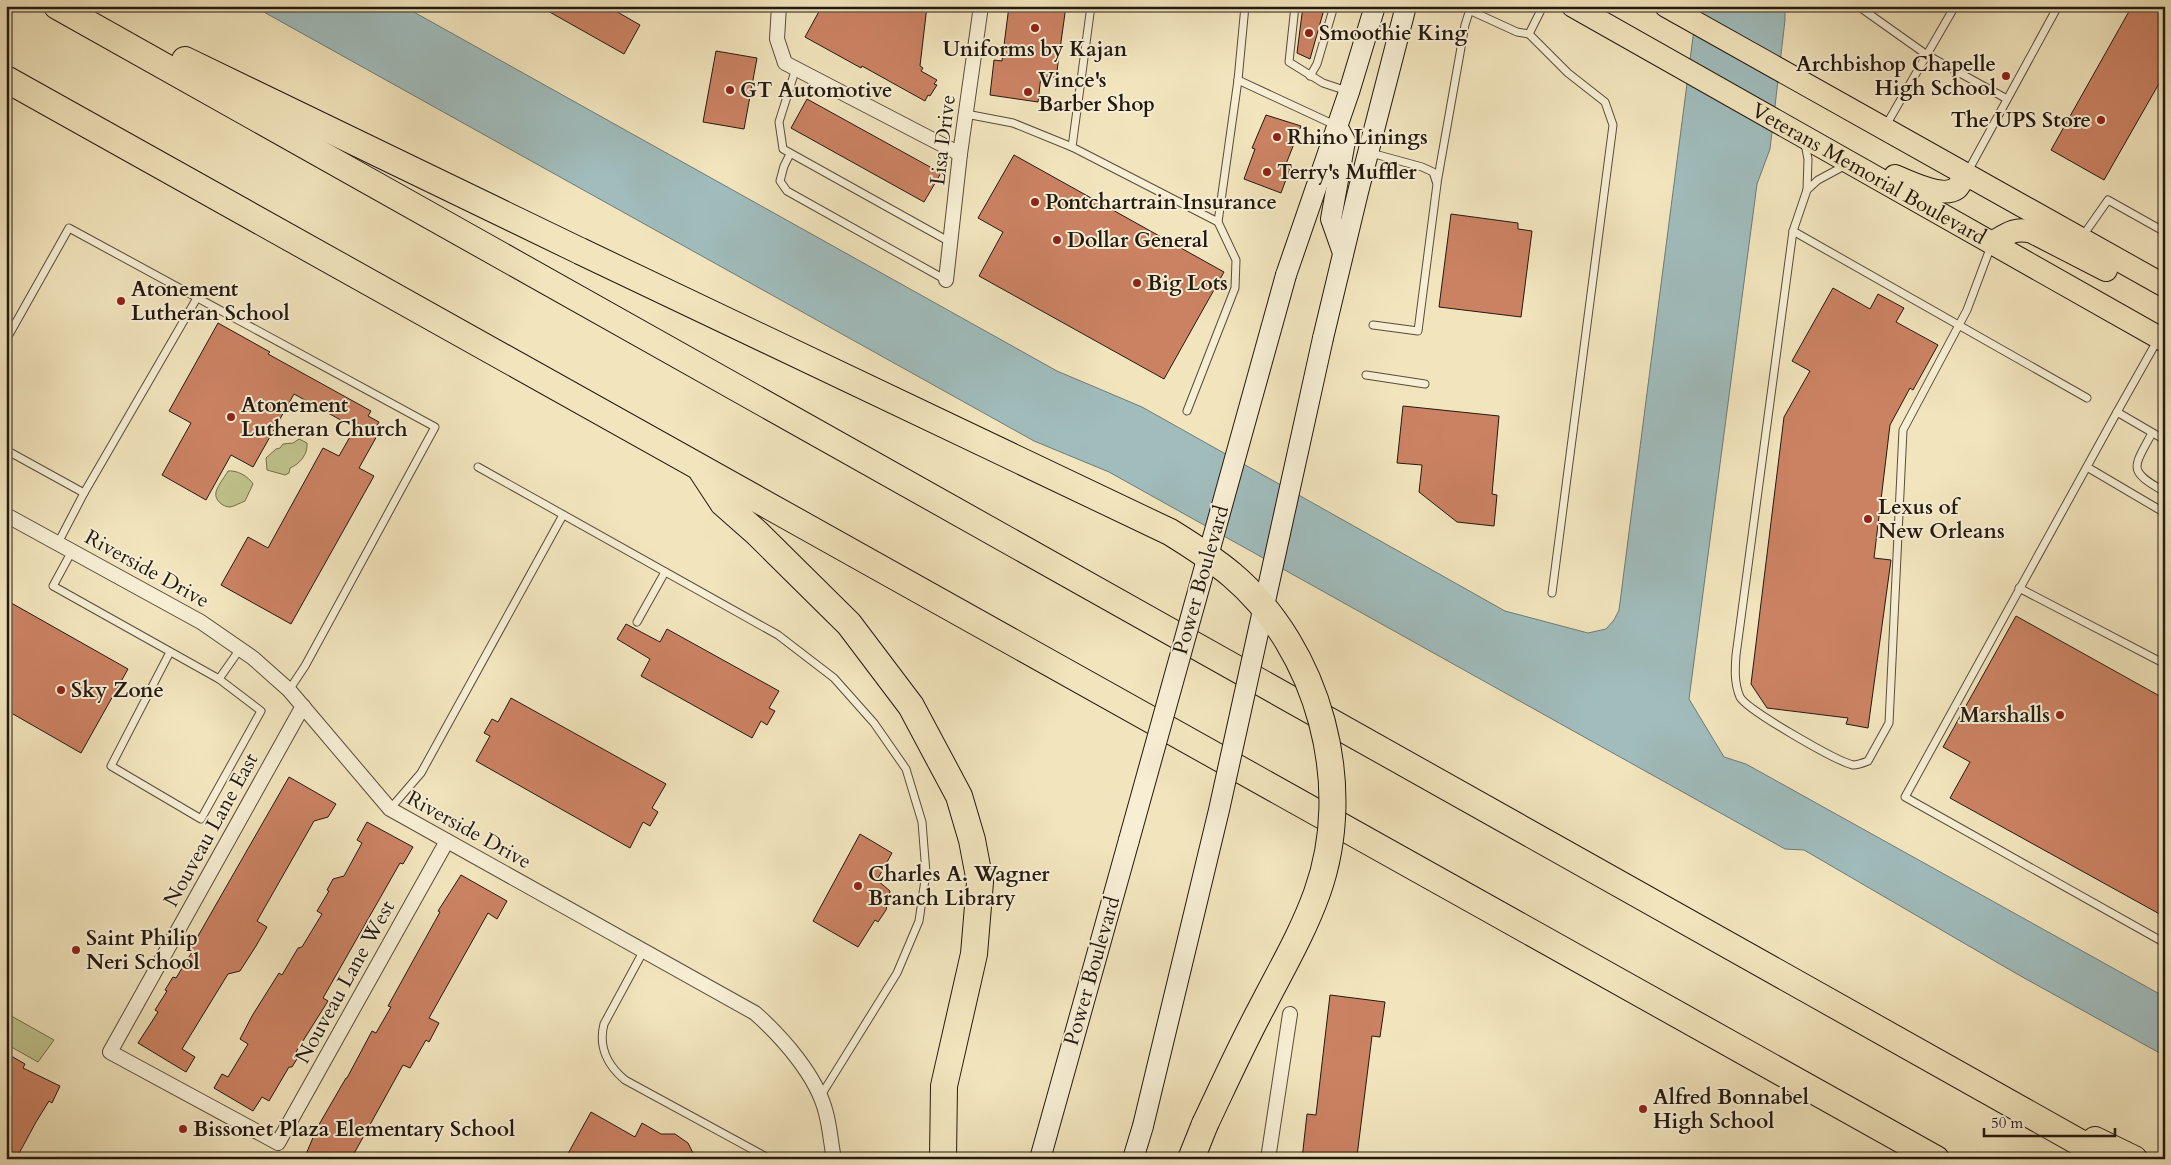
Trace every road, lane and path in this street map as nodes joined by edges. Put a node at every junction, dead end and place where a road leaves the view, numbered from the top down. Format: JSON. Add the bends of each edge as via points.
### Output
{"nodes":[{"id":1,"x":57,"y":6,"type":"edge"},
{"id":2,"x":75,"y":6,"type":"edge"},
{"id":3,"x":779,"y":6,"type":"edge"},
{"id":4,"x":981,"y":6,"type":"edge"},
{"id":5,"x":1090,"y":6,"type":"edge"},
{"id":6,"x":1245,"y":6,"type":"edge"},
{"id":7,"x":1295,"y":6,"type":"edge"},
{"id":8,"x":1334,"y":6,"type":"edge"},
{"id":9,"x":1375,"y":6,"type":"edge"},
{"id":10,"x":1406,"y":6,"type":"edge"},
{"id":11,"x":1543,"y":6,"type":"edge"},
{"id":12,"x":1572,"y":6,"type":"edge"},
{"id":13,"x":1858,"y":6,"type":"edge"},
{"id":14,"x":1956,"y":6,"type":"edge"},
{"id":15,"x":2058,"y":6,"type":"edge"},
{"id":16,"x":1470,"y":8,"type":"edge"},
{"id":17,"x":1672,"y":10,"type":"edge"},
{"id":18,"x":1529,"y":34,"type":"junction"},
{"id":19,"x":1927,"y":55,"type":"junction"},
{"id":20,"x":796,"y":68,"type":"junction"},
{"id":21,"x":1310,"y":76,"type":"junction"},
{"id":22,"x":6,"y":79,"type":"edge"},
{"id":23,"x":1238,"y":80,"type":"junction"},
{"id":24,"x":1349,"y":92,"type":"junction"},
{"id":25,"x":2007,"y":99,"type":"junction"},
{"id":26,"x":966,"y":114,"type":"junction"},
{"id":27,"x":1337,"y":126,"type":"junction"},
{"id":28,"x":1883,"y":129,"type":"junction"},
{"id":29,"x":1797,"y":133,"type":"junction"},
{"id":30,"x":1072,"y":147,"type":"junction"},
{"id":31,"x":1368,"y":152,"type":"junction"},
{"id":32,"x":790,"y":154,"type":"junction"},
{"id":33,"x":960,"y":154,"type":"junction"},
{"id":34,"x":1851,"y":163,"type":"junction"},
{"id":35,"x":1966,"y":174,"type":"junction"},
{"id":36,"x":1437,"y":184,"type":"junction"},
{"id":37,"x":1807,"y":190,"type":"junction"},
{"id":38,"x":1218,"y":222,"type":"junction"},
{"id":39,"x":1793,"y":231,"type":"junction"},
{"id":40,"x":2165,"y":232,"type":"edge"},
{"id":41,"x":2081,"y":239,"type":"junction"},
{"id":42,"x":950,"y":242,"type":"junction"},
{"id":43,"x":1992,"y":243,"type":"junction"},
{"id":44,"x":1343,"y":253,"type":"junction"},
{"id":45,"x":946,"y":280,"type":"joint"},
{"id":46,"x":2165,"y":286,"type":"edge"},
{"id":47,"x":197,"y":298,"type":"junction"},
{"id":48,"x":2165,"y":301,"type":"edge"},
{"id":49,"x":1373,"y":325,"type":"dead end"},
{"id":50,"x":1959,"y":325,"type":"junction"},
{"id":51,"x":2162,"y":339,"type":"edge"},
{"id":52,"x":6,"y":340,"type":"edge"},
{"id":53,"x":1366,"y":375,"type":"dead end"},
{"id":54,"x":1425,"y":384,"type":"dead end"},
{"id":55,"x":2087,"y":398,"type":"dead end"},
{"id":56,"x":1187,"y":411,"type":"dead end"},
{"id":57,"x":2117,"y":412,"type":"junction"},
{"id":58,"x":2152,"y":433,"type":"junction"},
{"id":59,"x":2165,"y":440,"type":"edge"},
{"id":60,"x":6,"y":450,"type":"edge"},
{"id":61,"x":698,"y":466,"type":"junction"},
{"id":62,"x":478,"y":467,"type":"dead end"},
{"id":63,"x":2087,"y":467,"type":"junction"},
{"id":64,"x":2165,"y":492,"type":"edge"},
{"id":65,"x":84,"y":493,"type":"junction"},
{"id":66,"x":2165,"y":512,"type":"edge"},
{"id":67,"x":6,"y":515,"type":"edge"},
{"id":68,"x":563,"y":515,"type":"junction"},
{"id":69,"x":58,"y":543,"type":"junction"},
{"id":70,"x":72,"y":551,"type":"junction"},
{"id":71,"x":665,"y":572,"type":"junction"},
{"id":72,"x":2020,"y":588,"type":"junction"},
{"id":73,"x":1552,"y":593,"type":"dead end"},
{"id":74,"x":637,"y":622,"type":"dead end"},
{"id":75,"x":240,"y":649,"type":"junction"},
{"id":76,"x":170,"y":652,"type":"junction"},
{"id":77,"x":2165,"y":664,"type":"edge"},
{"id":78,"x":219,"y":679,"type":"junction"},
{"id":79,"x":289,"y":690,"type":"junction"},
{"id":80,"x":303,"y":706,"type":"junction"},
{"id":81,"x":390,"y":809,"type":"junction"},
{"id":82,"x":447,"y":841,"type":"junction"},
{"id":83,"x":2165,"y":943,"type":"edge"},
{"id":84,"x":644,"y":950,"type":"junction"},
{"id":85,"x":1290,"y":1014,"type":"dead end"},
{"id":86,"x":1962,"y":1076,"type":"junction"},
{"id":87,"x":820,"y":1097,"type":"junction"},
{"id":88,"x":278,"y":1143,"type":"joint"},
{"id":89,"x":946,"y":1155,"type":"edge"},
{"id":90,"x":770,"y":1159,"type":"edge"},
{"id":91,"x":834,"y":1159,"type":"edge"},
{"id":92,"x":1040,"y":1159,"type":"edge"},
{"id":93,"x":1133,"y":1159,"type":"edge"},
{"id":94,"x":1191,"y":1159,"type":"edge"},
{"id":95,"x":1268,"y":1159,"type":"edge"},
{"id":96,"x":1936,"y":1159,"type":"edge"},
{"id":97,"x":2109,"y":1159,"type":"edge"},
{"id":98,"x":2134,"y":1159,"type":"edge"}],
"edges":[{"from":1,"to":86,"type":"highway"},
{"from":2,"to":94,"type":"highway","bridge":true,"via":[[1170,532],[1233,576],[1282,633],[1318,707],[1328,744],[1333,795],[1330,843],[1317,892],[1294,945],[1204,1124]]},
{"from":3,"to":20,"type":"street","via":[[777,39],[785,63]]},
{"from":4,"to":26,"type":"street","name":"Lisa Drive"},
{"from":5,"to":30,"type":"lane"},
{"from":6,"to":23,"type":"lane"},
{"from":7,"to":21,"type":"lane","via":[[1289,62]]},
{"from":8,"to":21,"type":"lane","via":[[1317,64]]},
{"from":9,"to":24,"type":"main road","name":"Power Boulevard"},
{"from":10,"to":31,"type":"main road"},
{"from":11,"to":18,"type":"lane"},
{"from":12,"to":29,"type":"main road","name":"Veterans Memorial Boulevard"},
{"from":13,"to":19,"type":"lane"},
{"from":14,"to":19,"type":"lane"},
{"from":15,"to":25,"type":"lane"},
{"from":16,"to":18,"type":"lane","via":[[1517,32]]},
{"from":16,"to":36,"type":"lane"},
{"from":17,"to":28,"type":"main road","name":"Veterans Memorial Boulevard"},
{"from":18,"to":73,"type":"lane","via":[[1568,74],[1605,102],[1613,125]]},
{"from":19,"to":25,"type":"lane"},
{"from":19,"to":28,"type":"lane"},
{"from":20,"to":32,"type":"lane","via":[[780,122],[783,149]]},
{"from":20,"to":33,"type":"street"},
{"from":21,"to":24,"type":"lane"},
{"from":22,"to":61,"type":"highway"},
{"from":23,"to":27,"type":"lane"},
{"from":23,"to":38,"type":"lane"},
{"from":24,"to":27,"type":"main road","name":"Power Boulevard"},
{"from":25,"to":35,"type":"lane"},
{"from":26,"to":30,"type":"lane","via":[[1013,123]]},
{"from":26,"to":33,"type":"street","name":"Lisa Drive"},
{"from":27,"to":44,"type":"main road","via":[[1345,141],[1331,219]]},
{"from":27,"to":92,"type":"main road","name":"Power Boulevard","bridge":true,"via":[[1286,275]]},
{"from":28,"to":35,"type":"main road","name":"Veterans Memorial Boulevard"},
{"from":29,"to":34,"type":"main road","name":"Veterans Memorial Boulevard"},
{"from":29,"to":37,"type":"lane","via":[[1808,159]]},
{"from":30,"to":38,"type":"lane"},
{"from":31,"to":36,"type":"lane","via":[[1433,172]]},
{"from":31,"to":44,"type":"main road"},
{"from":32,"to":42,"type":"lane"},
{"from":32,"to":45,"type":"lane","via":[[780,181],[788,191]]},
{"from":33,"to":42,"type":"street","name":"Lisa Drive"},
{"from":34,"to":35,"type":"main road","via":[[1919,186],[1948,192],[1957,188]]},
{"from":34,"to":37,"type":"lane","via":[[1818,180]]},
{"from":34,"to":43,"type":"main road","name":"Veterans Memorial Boulevard"},
{"from":35,"to":41,"type":"main road","name":"Veterans Memorial Boulevard"},
{"from":36,"to":49,"type":"lane","via":[[1418,331]]},
{"from":37,"to":39,"type":"lane"},
{"from":38,"to":56,"type":"lane","via":[[1236,260],[1235,288]]},
{"from":39,"to":50,"type":"lane"},
{"from":39,"to":50,"type":"lane","via":[[1735,680],[1741,698],[1757,713],[1854,765],[1868,762],[1889,723],[1902,430]]},
{"from":40,"to":41,"type":"lane","via":[[2108,200]]},
{"from":41,"to":46,"type":"main road","name":"Veterans Memorial Boulevard"},
{"from":42,"to":45,"type":"street","name":"Lisa Drive"},
{"from":43,"to":48,"type":"main road","via":[[2012,230],[2032,232]]},
{"from":43,"to":50,"type":"lane"},
{"from":43,"to":51,"type":"main road","name":"Veterans Memorial Boulevard"},
{"from":44,"to":93,"type":"main road","bridge":true,"via":[[1219,810]]},
{"from":47,"to":52,"type":"lane","via":[[69,228]]},
{"from":47,"to":65,"type":"lane"},
{"from":47,"to":79,"type":"lane","via":[[435,427]]},
{"from":50,"to":55,"type":"lane"},
{"from":51,"to":57,"type":"lane"},
{"from":53,"to":54,"type":"lane"},
{"from":57,"to":58,"type":"lane"},
{"from":57,"to":63,"type":"lane"},
{"from":58,"to":59,"type":"lane"},
{"from":58,"to":64,"type":"lane","via":[[2137,463],[2137,472],[2142,479]]},
{"from":60,"to":65,"type":"lane"},
{"from":61,"to":89,"type":"highway","via":[[723,502],[849,624],[911,706],[958,796],[972,840],[980,882],[974,954],[944,1086]]},
{"from":61,"to":96,"type":"highway"},
{"from":62,"to":68,"type":"lane"},
{"from":63,"to":66,"type":"lane"},
{"from":63,"to":72,"type":"lane"},
{"from":65,"to":69,"type":"lane"},
{"from":67,"to":69,"type":"street","name":"Riverside Drive"},
{"from":68,"to":71,"type":"lane"},
{"from":68,"to":81,"type":"lane","via":[[421,773]]},
{"from":69,"to":70,"type":"street","name":"Riverside Drive"},
{"from":70,"to":75,"type":"street","name":"Riverside Drive","via":[[201,622]]},
{"from":70,"to":76,"type":"lane","via":[[53,586]]},
{"from":71,"to":74,"type":"lane"},
{"from":71,"to":87,"type":"lane","via":[[778,635],[834,678],[874,723],[906,769],[922,822],[926,873],[919,921],[897,974]]},
{"from":72,"to":77,"type":"lane"},
{"from":72,"to":83,"type":"lane","via":[[1906,797]]},
{"from":75,"to":78,"type":"lane"},
{"from":75,"to":79,"type":"street","name":"Riverside Drive"},
{"from":76,"to":78,"type":"lane"},
{"from":76,"to":78,"type":"lane","via":[[111,766],[202,818],[261,711]]},
{"from":79,"to":80,"type":"street","name":"Riverside Drive"},
{"from":80,"to":81,"type":"street","name":"Riverside Drive"},
{"from":80,"to":88,"type":"street","name":"Nouveau Lane East","via":[[110,1052]]},
{"from":81,"to":82,"type":"street","name":"Riverside Drive"},
{"from":82,"to":84,"type":"street","name":"Riverside Drive"},
{"from":82,"to":88,"type":"street","name":"Nouveau Lane West"},
{"from":84,"to":87,"type":"street","name":"Riverside Drive","via":[[755,1013],[796,1056]]},
{"from":84,"to":90,"type":"lane","via":[[601,1035],[602,1048],[616,1073]]},
{"from":85,"to":95,"type":"street"},
{"from":86,"to":97,"type":"highway"},
{"from":86,"to":98,"type":"highway"},
{"from":87,"to":91,"type":"street","name":"Riverside Drive","via":[[826,1111]]}]}
